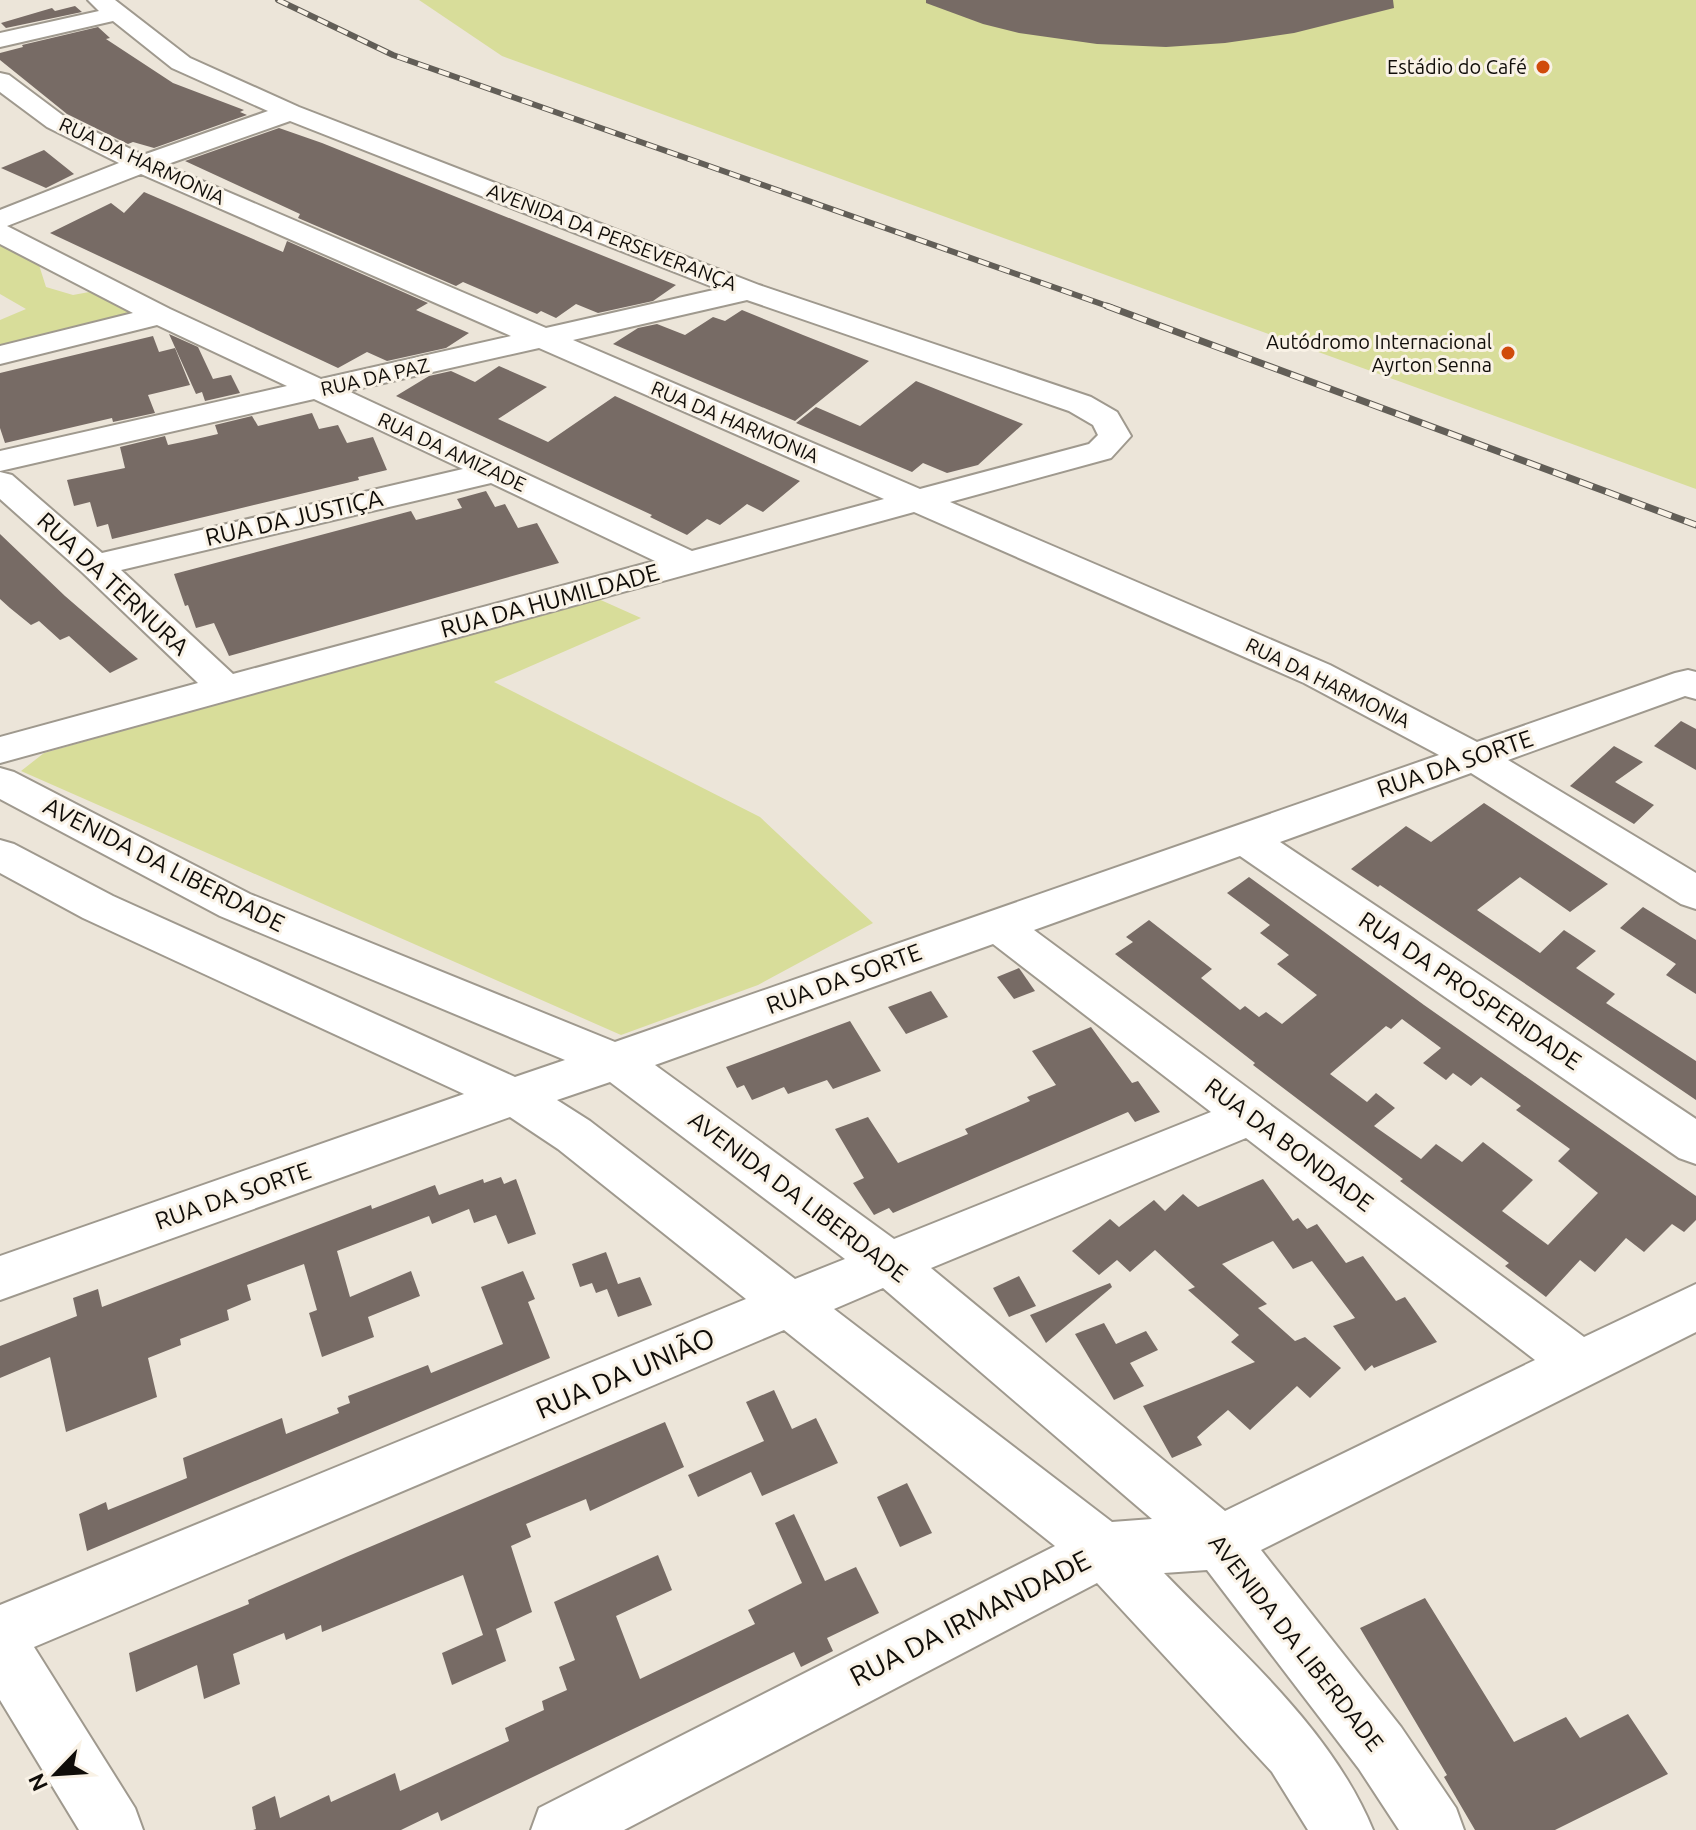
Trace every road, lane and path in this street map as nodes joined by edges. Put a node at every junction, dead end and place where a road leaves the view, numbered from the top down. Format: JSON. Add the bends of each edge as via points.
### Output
{"nodes":[{"id":1,"x":108,"y":7,"type":"edge"},
{"id":2,"x":0,"y":40,"type":"edge"},
{"id":3,"x":0,"y":80,"type":"edge"},
{"id":4,"x":290,"y":112,"type":"junction"},
{"id":5,"x":141,"y":164,"type":"junction"},
{"id":6,"x":0,"y":220,"type":"edge"},
{"id":7,"x":0,"y":233,"type":"edge"},
{"id":8,"x":749,"y":291,"type":"junction"},
{"id":9,"x":160,"y":315,"type":"junction"},
{"id":10,"x":541,"y":339,"type":"junction"},
{"id":11,"x":0,"y":355,"type":"edge"},
{"id":12,"x":319,"y":390,"type":"junction"},
{"id":13,"x":1100,"y":451,"type":"joint"},
{"id":14,"x":0,"y":461,"type":"edge"},
{"id":15,"x":494,"y":472,"type":"junction"},
{"id":16,"x":0,"y":482,"type":"edge"},
{"id":17,"x":920,"y":501,"type":"junction"},
{"id":18,"x":689,"y":563,"type":"junction"},
{"id":19,"x":95,"y":565,"type":"junction"},
{"id":20,"x":1692,"y":684,"type":"edge"},
{"id":21,"x":225,"y":688,"type":"junction"},
{"id":22,"x":0,"y":750,"type":"edge"},
{"id":23,"x":1474,"y":757,"type":"junction"},
{"id":24,"x":0,"y":782,"type":"edge"},
{"id":25,"x":1244,"y":838,"type":"junction"},
{"id":26,"x":0,"y":855,"type":"edge"},
{"id":27,"x":1696,"y":893,"type":"edge"},
{"id":28,"x":997,"y":925,"type":"junction"},
{"id":29,"x":615,"y":1061,"type":"junction"},
{"id":30,"x":515,"y":1097,"type":"junction"},
{"id":31,"x":1251,"y":1116,"type":"junction"},
{"id":32,"x":1696,"y":1144,"type":"edge"},
{"id":33,"x":890,"y":1264,"type":"junction"},
{"id":34,"x":0,"y":1278,"type":"edge"},
{"id":35,"x":787,"y":1305,"type":"junction"},
{"id":36,"x":1696,"y":1307,"type":"edge"},
{"id":37,"x":1581,"y":1365,"type":"junction"},
{"id":38,"x":1220,"y":1542,"type":"junction"},
{"id":39,"x":1104,"y":1550,"type":"junction"},
{"id":40,"x":0,"y":1633,"type":"edge"},
{"id":41,"x":0,"y":1646,"type":"edge"},
{"id":42,"x":113,"y":1830,"type":"edge"},
{"id":43,"x":561,"y":1830,"type":"edge"},
{"id":44,"x":1343,"y":1830,"type":"edge"},
{"id":45,"x":1434,"y":1830,"type":"edge"}],
"edges":[{"from":1,"to":2,"type":"street"},
{"from":1,"to":4,"type":"street","name":"AVENIDA DA PERSEVERANÇA","via":[[181,63]]},
{"from":3,"to":5,"type":"street","name":"RUA DA HARMONIA","via":[[56,122]]},
{"from":4,"to":5,"type":"street"},
{"from":4,"to":8,"type":"street","name":"AVENIDA DA PERSEVERANÇA"},
{"from":5,"to":6,"type":"street"},
{"from":5,"to":10,"type":"street","name":"RUA DA HARMONIA"},
{"from":7,"to":9,"type":"street","name":"RUA DA AMIZADE"},
{"from":8,"to":10,"type":"street","name":"RUA DA PAZ"},
{"from":8,"to":13,"type":"street","name":"AVENIDA DA PERSEVERANÇA","via":[[1080,404],[1106,419],[1115,436]]},
{"from":9,"to":11,"type":"street"},
{"from":9,"to":12,"type":"street","name":"RUA DA AMIZADE"},
{"from":10,"to":12,"type":"street","name":"RUA DA PAZ"},
{"from":10,"to":17,"type":"street","name":"RUA DA HARMONIA"},
{"from":12,"to":14,"type":"street","name":"RUA DA PAZ"},
{"from":12,"to":15,"type":"street","name":"RUA DA AMIZADE"},
{"from":13,"to":17,"type":"street","name":"RUA DA HUMILDADE"},
{"from":15,"to":18,"type":"street","name":"RUA DA AMIZADE"},
{"from":15,"to":19,"type":"street","name":"RUA DA JUSTIÇA"},
{"from":16,"to":19,"type":"street","name":"RUA DA TERNURA"},
{"from":17,"to":18,"type":"street","name":"RUA DA HUMILDADE"},
{"from":17,"to":23,"type":"street","name":"RUA DA HARMONIA","via":[[1317,674]]},
{"from":18,"to":21,"type":"street","name":"RUA DA HUMILDADE"},
{"from":19,"to":21,"type":"street","name":"RUA DA TERNURA"},
{"from":20,"to":23,"type":"street","name":"RUA DA SORTE"},
{"from":21,"to":22,"type":"street","name":"RUA DA HUMILDADE"},
{"from":23,"to":25,"type":"street","name":"RUA DA SORTE"},
{"from":23,"to":27,"type":"street","name":"RUA DA HARMONIA"},
{"from":24,"to":29,"type":"street","name":"AVENIDA DA LIBERDADE","via":[[235,905]]},
{"from":25,"to":28,"type":"street","name":"RUA DA SORTE"},
{"from":25,"to":32,"type":"street","name":"RUA DA PROSPERIDADE"},
{"from":26,"to":30,"type":"street","via":[[98,907]]},
{"from":28,"to":29,"type":"street","name":"RUA DA SORTE"},
{"from":28,"to":31,"type":"street","name":"RUA DA BONDADE"},
{"from":29,"to":30,"type":"street","name":"RUA DA SORTE"},
{"from":29,"to":33,"type":"street","name":"AVENIDA DA LIBERDADE"},
{"from":30,"to":34,"type":"street","name":"RUA DA SORTE"},
{"from":30,"to":35,"type":"street","via":[[574,1135]]},
{"from":31,"to":33,"type":"street","name":"RUA DA UNIÃO"},
{"from":31,"to":37,"type":"street","name":"RUA DA BONDADE"},
{"from":33,"to":35,"type":"street","name":"RUA DA UNIÃO"},
{"from":33,"to":38,"type":"street","name":"AVENIDA DA LIBERDADE"},
{"from":35,"to":39,"type":"street"},
{"from":35,"to":40,"type":"street","name":"RUA DA UNIÃO"},
{"from":36,"to":37,"type":"street","name":"RUA DA IRMANDADE"},
{"from":37,"to":38,"type":"street","name":"RUA DA IRMANDADE"},
{"from":38,"to":39,"type":"street","name":"RUA DA IRMANDADE"},
{"from":38,"to":45,"type":"street","name":"AVENIDA DA LIBERDADE","via":[[1380,1748]]},
{"from":39,"to":43,"type":"street","name":"RUA DA IRMANDADE"},
{"from":39,"to":44,"type":"street","via":[[1293,1751]]},
{"from":41,"to":42,"type":"street"}]}
